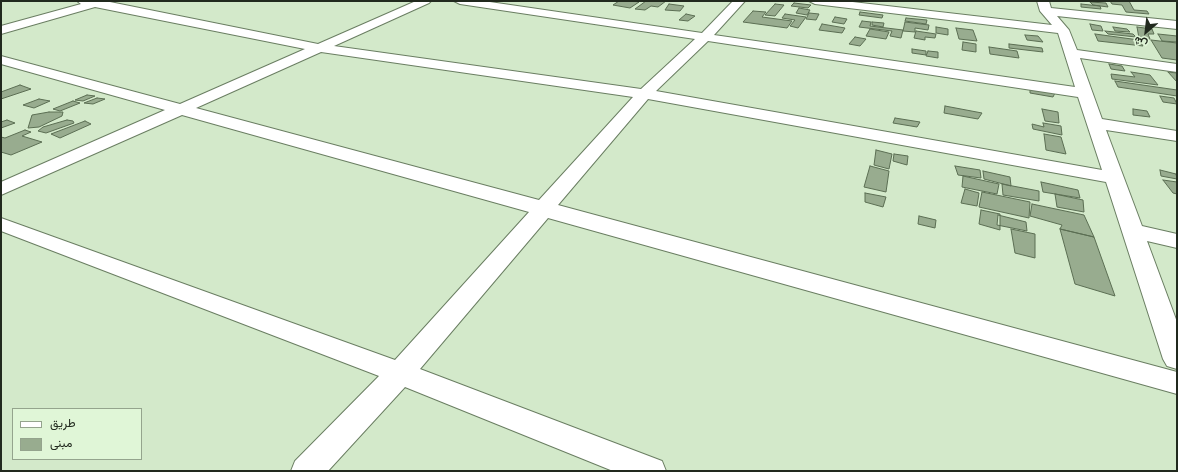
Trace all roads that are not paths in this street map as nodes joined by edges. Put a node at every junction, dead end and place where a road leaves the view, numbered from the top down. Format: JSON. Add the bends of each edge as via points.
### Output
{"nodes":[{"id":1,"x":425,"y":1,"type":"edge"},
{"id":2,"x":460,"y":1,"type":"edge"},
{"id":3,"x":739,"y":1,"type":"edge"},
{"id":4,"x":815,"y":1,"type":"edge"},
{"id":5,"x":95,"y":2,"type":"edge"},
{"id":6,"x":834,"y":2,"type":"edge"},
{"id":7,"x":1044,"y":6,"type":"edge"},
{"id":8,"x":1177,"y":25,"type":"edge"},
{"id":9,"x":1,"y":30,"type":"edge"},
{"id":10,"x":1063,"y":30,"type":"junction"},
{"id":11,"x":705,"y":38,"type":"junction"},
{"id":12,"x":319,"y":48,"type":"junction"},
{"id":13,"x":1071,"y":53,"type":"junction"},
{"id":14,"x":1,"y":60,"type":"edge"},
{"id":15,"x":1177,"y":68,"type":"edge"},
{"id":16,"x":1085,"y":92,"type":"junction"},
{"id":17,"x":644,"y":94,"type":"junction"},
{"id":18,"x":181,"y":110,"type":"junction"},
{"id":19,"x":1096,"y":123,"type":"junction"},
{"id":20,"x":1177,"y":136,"type":"edge"},
{"id":21,"x":1115,"y":178,"type":"junction"},
{"id":22,"x":1,"y":190,"type":"edge"},
{"id":23,"x":544,"y":209,"type":"junction"},
{"id":24,"x":1,"y":224,"type":"edge"},
{"id":25,"x":1133,"y":231,"type":"junction"},
{"id":26,"x":1177,"y":240,"type":"edge"},
{"id":27,"x":1177,"y":359,"type":"edge"},
{"id":28,"x":400,"y":373,"type":"junction"},
{"id":29,"x":1177,"y":383,"type":"edge"},
{"id":30,"x":307,"y":471,"type":"edge"},
{"id":31,"x":650,"y":471,"type":"edge"}],
"edges":[{"from":1,"to":12,"type":"street"},
{"from":2,"to":11,"type":"street"},
{"from":3,"to":11,"type":"street"},
{"from":4,"to":6,"type":"street"},
{"from":5,"to":9,"type":"street"},
{"from":5,"to":12,"type":"street"},
{"from":6,"to":10,"type":"street"},
{"from":7,"to":8,"type":"street"},
{"from":7,"to":10,"type":"street"},
{"from":10,"to":13,"type":"street"},
{"from":11,"to":16,"type":"street"},
{"from":11,"to":17,"type":"street"},
{"from":12,"to":17,"type":"street"},
{"from":12,"to":18,"type":"street"},
{"from":13,"to":15,"type":"street"},
{"from":13,"to":16,"type":"street"},
{"from":14,"to":18,"type":"street"},
{"from":16,"to":19,"type":"street"},
{"from":17,"to":21,"type":"street"},
{"from":17,"to":23,"type":"street"},
{"from":18,"to":22,"type":"street"},
{"from":18,"to":23,"type":"street"},
{"from":19,"to":20,"type":"street"},
{"from":19,"to":21,"type":"street"},
{"from":21,"to":25,"type":"street"},
{"from":23,"to":28,"type":"street"},
{"from":23,"to":29,"type":"street"},
{"from":24,"to":28,"type":"street"},
{"from":25,"to":26,"type":"street"},
{"from":25,"to":27,"type":"street"},
{"from":28,"to":30,"type":"street"},
{"from":28,"to":31,"type":"street"}]}
